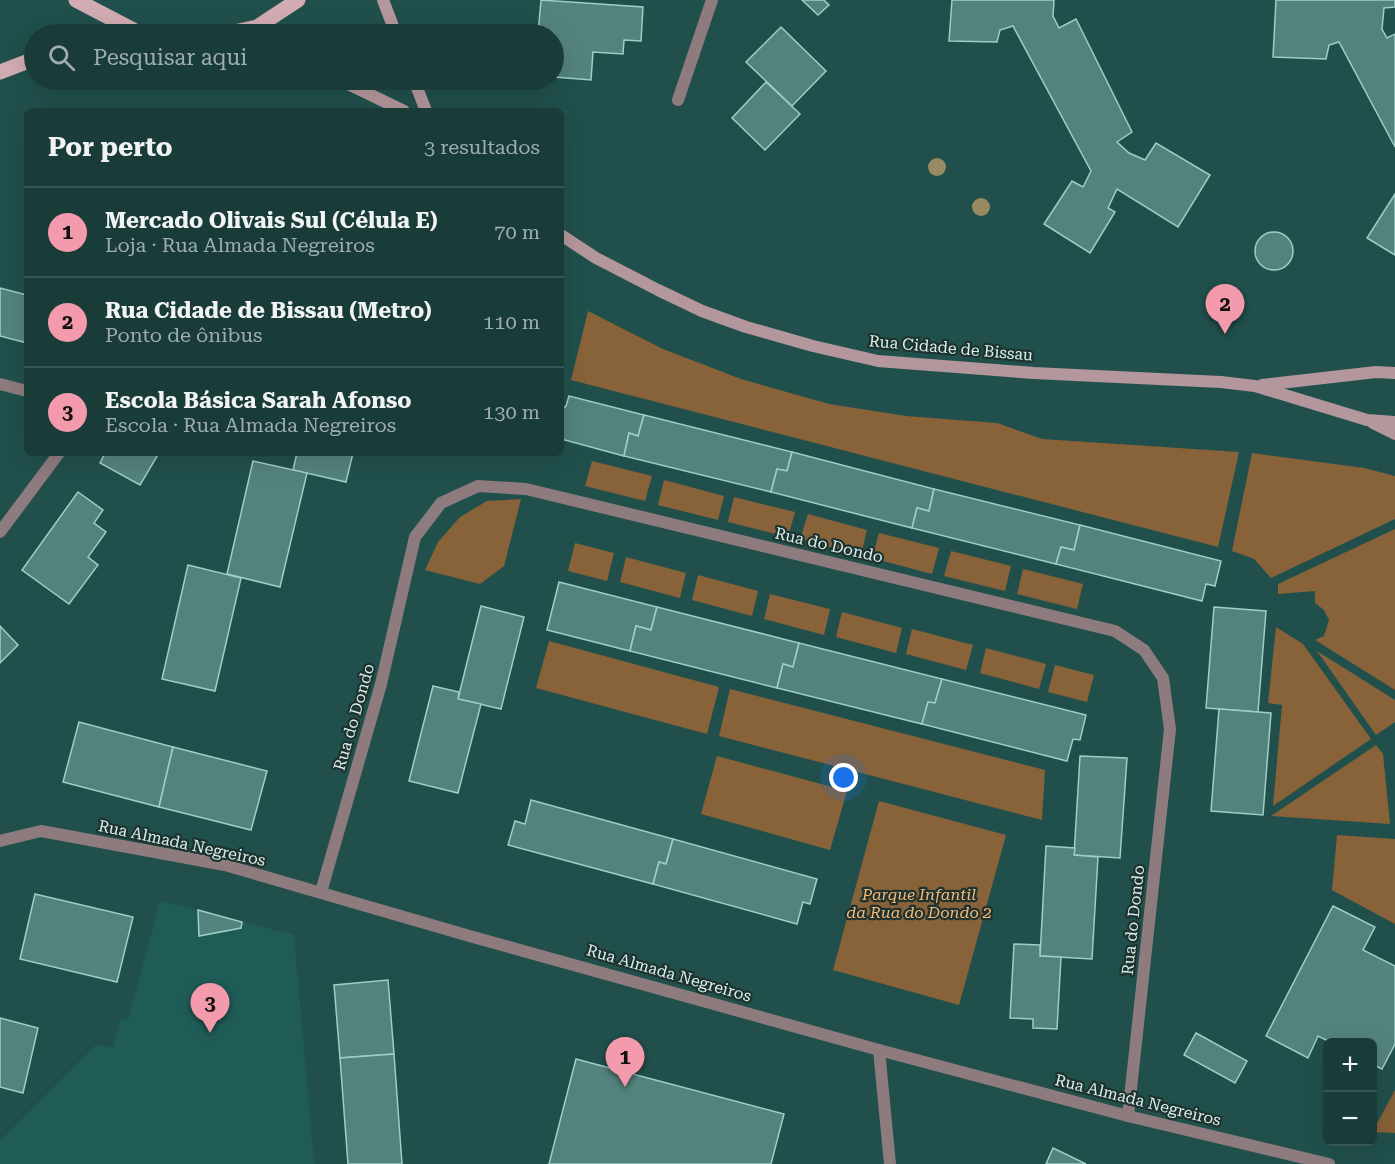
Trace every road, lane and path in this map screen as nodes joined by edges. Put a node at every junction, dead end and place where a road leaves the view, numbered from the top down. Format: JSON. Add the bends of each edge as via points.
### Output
{"nodes":[{"id":1,"x":76,"y":0,"type":"edge"},
{"id":2,"x":298,"y":0,"type":"edge"},
{"id":3,"x":382,"y":0,"type":"edge"},
{"id":4,"x":712,"y":0,"type":"edge"},
{"id":5,"x":122,"y":24,"type":"edge"},
{"id":6,"x":261,"y":24,"type":"edge"},
{"id":7,"x":392,"y":24,"type":"edge"},
{"id":8,"x":24,"y":63,"type":"edge"},
{"id":9,"x":0,"y":72,"type":"edge"},
{"id":10,"x":361,"y":90,"type":"edge"},
{"id":11,"x":418,"y":90,"type":"edge"},
{"id":12,"x":678,"y":100,"type":"dead end"},
{"id":13,"x":398,"y":108,"type":"edge"},
{"id":14,"x":425,"y":108,"type":"edge"},
{"id":15,"x":564,"y":237,"type":"edge"},
{"id":16,"x":1395,"y":374,"type":"edge"},
{"id":17,"x":0,"y":384,"type":"edge"},
{"id":18,"x":1254,"y":386,"type":"junction"},
{"id":19,"x":24,"y":390,"type":"edge"},
{"id":20,"x":1367,"y":420,"type":"junction"},
{"id":21,"x":1395,"y":423,"type":"edge"},
{"id":22,"x":1395,"y":434,"type":"edge"},
{"id":23,"x":57,"y":456,"type":"edge"},
{"id":24,"x":0,"y":531,"type":"edge"},
{"id":25,"x":0,"y":842,"type":"edge"},
{"id":26,"x":321,"y":892,"type":"junction"},
{"id":27,"x":879,"y":1050,"type":"junction"},
{"id":28,"x":1128,"y":1116,"type":"junction"},
{"id":29,"x":890,"y":1164,"type":"edge"},
{"id":30,"x":1329,"y":1164,"type":"edge"}],
"edges":[{"from":1,"to":5,"type":"main road"},
{"from":2,"to":6,"type":"main road"},
{"from":3,"to":7,"type":"main road"},
{"from":4,"to":12,"type":"street"},
{"from":8,"to":9,"type":"main road"},
{"from":10,"to":13,"type":"main road"},
{"from":11,"to":14,"type":"main road"},
{"from":15,"to":18,"type":"main road","name":"Rua Cidade de Bissau","via":[[596,258],[702,310],[746,327],[878,361]]},
{"from":16,"to":18,"type":"main road","name":"Rua Cidade de Bissau","via":[[1377,372]]},
{"from":17,"to":19,"type":"street"},
{"from":18,"to":20,"type":"main road","name":"Rua Cidade de Bissau"},
{"from":20,"to":21,"type":"main road","name":"Rua Cidade de Bissau"},
{"from":20,"to":22,"type":"main road"},
{"from":23,"to":24,"type":"street"},
{"from":25,"to":26,"type":"street","name":"Rua Almada Negreiros","via":[[41,831],[225,865]]},
{"from":26,"to":27,"type":"street","name":"Rua Almada Negreiros"},
{"from":26,"to":28,"type":"street","name":"Rua do Dondo","via":[[381,684],[415,537],[441,503],[478,486],[526,489],[1115,631],[1144,650],[1163,678],[1170,729]]},
{"from":27,"to":28,"type":"street","name":"Rua Almada Negreiros"},
{"from":27,"to":29,"type":"street"},
{"from":28,"to":30,"type":"street","name":"Rua Almada Negreiros"}]}
